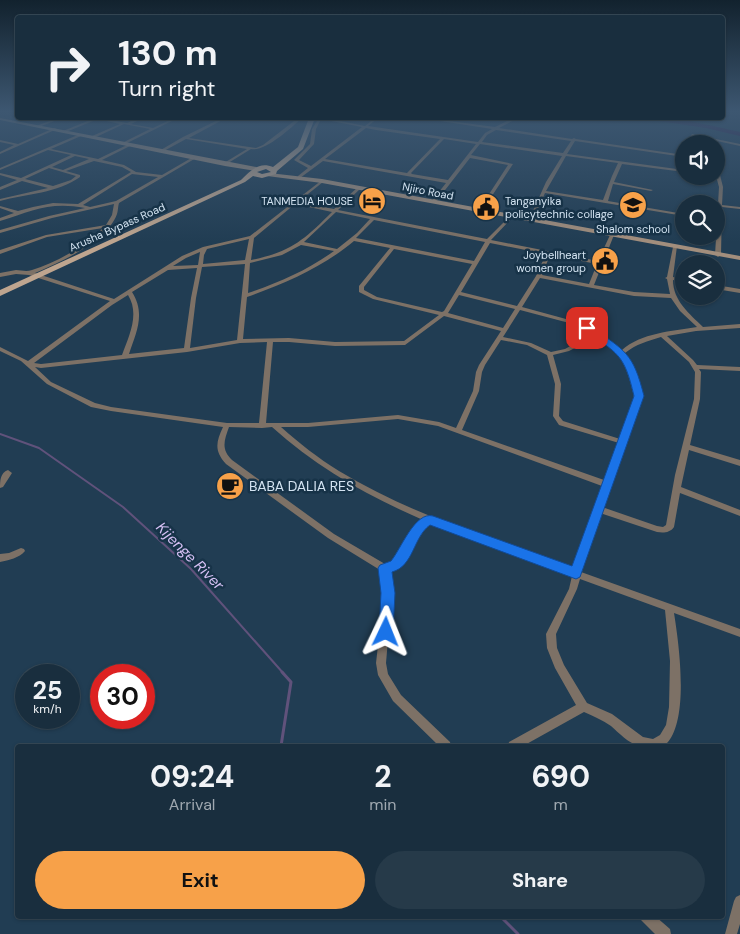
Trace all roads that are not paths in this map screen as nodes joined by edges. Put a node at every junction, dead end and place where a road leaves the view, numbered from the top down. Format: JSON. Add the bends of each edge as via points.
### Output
{"nodes":[{"id":1,"x":565,"y":154,"type":"edge"},
{"id":2,"x":35,"y":155,"type":"edge"},
{"id":3,"x":75,"y":155,"type":"joint"},
{"id":4,"x":109,"y":155,"type":"edge"},
{"id":5,"x":178,"y":155,"type":"edge"},
{"id":6,"x":240,"y":155,"type":"edge"},
{"id":7,"x":292,"y":155,"type":"edge"},
{"id":8,"x":301,"y":155,"type":"edge"},
{"id":9,"x":331,"y":155,"type":"edge"},
{"id":10,"x":427,"y":155,"type":"edge"},
{"id":11,"x":569,"y":155,"type":"edge"},
{"id":12,"x":468,"y":156,"type":"joint"},
{"id":13,"x":194,"y":158,"type":"junction"},
{"id":14,"x":94,"y":159,"type":"junction"},
{"id":15,"x":100,"y":160,"type":"junction"},
{"id":16,"x":324,"y":160,"type":"junction"},
{"id":17,"x":0,"y":162,"type":"edge"},
{"id":18,"x":621,"y":162,"type":"junction"},
{"id":19,"x":225,"y":164,"type":"junction"},
{"id":20,"x":280,"y":164,"type":"junction"},
{"id":21,"x":12,"y":165,"type":"junction"},
{"id":22,"x":48,"y":167,"type":"junction"},
{"id":23,"x":264,"y":167,"type":"junction"},
{"id":24,"x":311,"y":168,"type":"junction"},
{"id":25,"x":0,"y":169,"type":"edge"},
{"id":26,"x":64,"y":170,"type":"junction"},
{"id":27,"x":253,"y":171,"type":"junction"},
{"id":28,"x":675,"y":171,"type":"edge"},
{"id":29,"x":134,"y":172,"type":"junction"},
{"id":30,"x":270,"y":173,"type":"junction"},
{"id":31,"x":0,"y":174,"type":"edge"},
{"id":32,"x":410,"y":175,"type":"junction"},
{"id":33,"x":162,"y":176,"type":"junction"},
{"id":34,"x":299,"y":177,"type":"junction"},
{"id":35,"x":22,"y":179,"type":"junction"},
{"id":36,"x":244,"y":180,"type":"junction"},
{"id":37,"x":322,"y":181,"type":"junction"},
{"id":38,"x":449,"y":182,"type":"junction"},
{"id":39,"x":614,"y":183,"type":"junction"},
{"id":40,"x":52,"y":188,"type":"junction"},
{"id":41,"x":358,"y":188,"type":"junction"},
{"id":42,"x":0,"y":189,"type":"edge"},
{"id":43,"x":652,"y":190,"type":"dead end"},
{"id":44,"x":544,"y":192,"type":"junction"},
{"id":45,"x":0,"y":200,"type":"edge"},
{"id":46,"x":117,"y":202,"type":"junction"},
{"id":47,"x":433,"y":202,"type":"junction"},
{"id":48,"x":605,"y":202,"type":"junction"},
{"id":49,"x":295,"y":203,"type":"junction"},
{"id":50,"x":79,"y":205,"type":"junction"},
{"id":51,"x":725,"y":206,"type":"edge"},
{"id":52,"x":0,"y":207,"type":"edge"},
{"id":53,"x":90,"y":208,"type":"junction"},
{"id":54,"x":740,"y":208,"type":"edge"},
{"id":55,"x":13,"y":211,"type":"junction"},
{"id":56,"x":332,"y":211,"type":"junction"},
{"id":57,"x":480,"y":211,"type":"junction"},
{"id":58,"x":19,"y":212,"type":"junction"},
{"id":59,"x":675,"y":214,"type":"edge"},
{"id":60,"x":10,"y":216,"type":"junction"},
{"id":61,"x":510,"y":217,"type":"junction"},
{"id":62,"x":0,"y":220,"type":"edge"},
{"id":63,"x":372,"y":220,"type":"junction"},
{"id":64,"x":532,"y":220,"type":"junction"},
{"id":65,"x":107,"y":226,"type":"junction"},
{"id":66,"x":0,"y":232,"type":"edge"},
{"id":67,"x":612,"y":235,"type":"junction"},
{"id":68,"x":252,"y":236,"type":"junction"},
{"id":69,"x":353,"y":239,"type":"junction"},
{"id":70,"x":488,"y":240,"type":"junction"},
{"id":71,"x":300,"y":243,"type":"junction"},
{"id":72,"x":718,"y":245,"type":"edge"},
{"id":73,"x":393,"y":247,"type":"junction"},
{"id":74,"x":675,"y":247,"type":"junction"},
{"id":75,"x":204,"y":248,"type":"junction"},
{"id":76,"x":0,"y":252,"type":"edge"},
{"id":77,"x":339,"y":252,"type":"junction"},
{"id":78,"x":548,"y":254,"type":"junction"},
{"id":79,"x":718,"y":255,"type":"joint"},
{"id":80,"x":725,"y":256,"type":"edge"},
{"id":81,"x":740,"y":258,"type":"edge"},
{"id":82,"x":248,"y":261,"type":"junction"},
{"id":83,"x":476,"y":263,"type":"junction"},
{"id":84,"x":599,"y":263,"type":"junction"},
{"id":85,"x":201,"y":265,"type":"junction"},
{"id":86,"x":167,"y":268,"type":"junction"},
{"id":87,"x":34,"y":273,"type":"junction"},
{"id":88,"x":0,"y":275,"type":"edge"},
{"id":89,"x":539,"y":276,"type":"junction"},
{"id":90,"x":668,"y":278,"type":"junction"},
{"id":91,"x":675,"y":279,"type":"edge"},
{"id":92,"x":591,"y":285,"type":"junction"},
{"id":93,"x":725,"y":288,"type":"edge"},
{"id":94,"x":740,"y":291,"type":"edge"},
{"id":95,"x":0,"y":293,"type":"edge"},
{"id":96,"x":130,"y":293,"type":"junction"},
{"id":97,"x":459,"y":293,"type":"junction"},
{"id":98,"x":244,"y":296,"type":"junction"},
{"id":99,"x":671,"y":296,"type":"junction"},
{"id":100,"x":115,"y":301,"type":"junction"},
{"id":101,"x":519,"y":307,"type":"junction"},
{"id":102,"x":443,"y":314,"type":"junction"},
{"id":103,"x":740,"y":326,"type":"edge"},
{"id":104,"x":702,"y":329,"type":"junction"},
{"id":105,"x":504,"y":330,"type":"junction"},
{"id":106,"x":596,"y":334,"type":"junction"},
{"id":107,"x":663,"y":336,"type":"junction"},
{"id":108,"x":501,"y":338,"type":"junction"},
{"id":109,"x":270,"y":340,"type":"junction"},
{"id":110,"x":240,"y":341,"type":"junction"},
{"id":111,"x":0,"y":349,"type":"edge"},
{"id":112,"x":186,"y":350,"type":"junction"},
{"id":113,"x":622,"y":353,"type":"junction"},
{"id":114,"x":550,"y":354,"type":"junction"},
{"id":115,"x":125,"y":357,"type":"junction"},
{"id":116,"x":28,"y":364,"type":"junction"},
{"id":117,"x":697,"y":367,"type":"junction"},
{"id":118,"x":740,"y":369,"type":"edge"},
{"id":119,"x":227,"y":425,"type":"junction"},
{"id":120,"x":262,"y":426,"type":"junction"},
{"id":121,"x":275,"y":426,"type":"junction"},
{"id":122,"x":458,"y":431,"type":"junction"},
{"id":123,"x":623,"y":442,"type":"junction"},
{"id":124,"x":687,"y":447,"type":"junction"},
{"id":125,"x":740,"y":463,"type":"edge"},
{"id":126,"x":8,"y":473,"type":"dead end"},
{"id":127,"x":606,"y":484,"type":"junction"},
{"id":128,"x":0,"y":485,"type":"edge"},
{"id":129,"x":678,"y":489,"type":"junction"},
{"id":130,"x":597,"y":509,"type":"junction"},
{"id":131,"x":740,"y":513,"type":"edge"},
{"id":132,"x":429,"y":520,"type":"junction"},
{"id":133,"x":21,"y":551,"type":"dead end"},
{"id":134,"x":0,"y":558,"type":"edge"},
{"id":135,"x":384,"y":568,"type":"junction"},
{"id":136,"x":576,"y":573,"type":"junction"},
{"id":137,"x":669,"y":608,"type":"junction"},
{"id":138,"x":740,"y":633,"type":"edge"},
{"id":139,"x":583,"y":706,"type":"junction"},
{"id":140,"x":444,"y":744,"type":"edge"},
{"id":141,"x":516,"y":744,"type":"edge"},
{"id":142,"x":740,"y":901,"type":"edge"},
{"id":143,"x":648,"y":919,"type":"edge"},
{"id":144,"x":665,"y":934,"type":"edge"},
{"id":145,"x":731,"y":934,"type":"edge"}],
"edges":[{"from":1,"to":44,"type":"street"},
{"from":2,"to":21,"type":"street"},
{"from":3,"to":14,"type":"street"},
{"from":3,"to":22,"type":"street"},
{"from":4,"to":15,"type":"street"},
{"from":5,"to":13,"type":"street"},
{"from":6,"to":19,"type":"street"},
{"from":7,"to":20,"type":"main road"},
{"from":8,"to":24,"type":"street","via":[[296,160]]},
{"from":9,"to":16,"type":"street"},
{"from":10,"to":32,"type":"street"},
{"from":11,"to":18,"type":"street"},
{"from":12,"to":38,"type":"street"},
{"from":12,"to":57,"type":"street","via":[[511,164]]},
{"from":13,"to":19,"type":"street"},
{"from":13,"to":33,"type":"street"},
{"from":14,"to":15,"type":"street"},
{"from":14,"to":26,"type":"street"},
{"from":15,"to":29,"type":"street"},
{"from":16,"to":24,"type":"street"},
{"from":16,"to":32,"type":"street"},
{"from":17,"to":21,"type":"street"},
{"from":18,"to":28,"type":"street"},
{"from":18,"to":39,"type":"street","via":[[615,170]]},
{"from":19,"to":27,"type":"street"},
{"from":20,"to":23,"type":"main road"},
{"from":20,"to":30,"type":"main road"},
{"from":21,"to":25,"type":"street"},
{"from":22,"to":26,"type":"street"},
{"from":22,"to":35,"type":"street"},
{"from":23,"to":27,"type":"main road"},
{"from":23,"to":30,"type":"main road"},
{"from":24,"to":34,"type":"street"},
{"from":26,"to":40,"type":"street","via":[[79,176]]},
{"from":27,"to":30,"type":"main road"},
{"from":27,"to":36,"type":"main road","name":"Arusha Bypass Road"},
{"from":29,"to":33,"type":"street"},
{"from":29,"to":50,"type":"street"},
{"from":30,"to":34,"type":"street","name":"Njiro Road"},
{"from":30,"to":36,"type":"main road","name":"Arusha Bypass Road"},
{"from":31,"to":35,"type":"street"},
{"from":32,"to":38,"type":"street"},
{"from":33,"to":46,"type":"street"},
{"from":34,"to":37,"type":"street","name":"Njiro Road"},
{"from":35,"to":40,"type":"street"},
{"from":35,"to":42,"type":"street"},
{"from":36,"to":87,"type":"main road","name":"Arusha Bypass Road"},
{"from":37,"to":41,"type":"street","name":"Njiro Road"},
{"from":37,"to":49,"type":"street"},
{"from":38,"to":47,"type":"street"},
{"from":39,"to":43,"type":"street"},
{"from":39,"to":48,"type":"street"},
{"from":40,"to":45,"type":"street"},
{"from":41,"to":47,"type":"street","name":"Njiro Road"},
{"from":41,"to":56,"type":"street"},
{"from":44,"to":48,"type":"street"},
{"from":44,"to":64,"type":"street"},
{"from":46,"to":53,"type":"street"},
{"from":46,"to":65,"type":"street"},
{"from":47,"to":57,"type":"street","name":"Njiro Road"},
{"from":48,"to":59,"type":"street"},
{"from":49,"to":56,"type":"street"},
{"from":49,"to":68,"type":"street"},
{"from":50,"to":53,"type":"street"},
{"from":50,"to":58,"type":"street","via":[[52,203]]},
{"from":51,"to":54,"type":"street"},
{"from":52,"to":55,"type":"street"},
{"from":53,"to":66,"type":"street"},
{"from":55,"to":58,"type":"street"},
{"from":55,"to":60,"type":"street"},
{"from":56,"to":63,"type":"street"},
{"from":56,"to":71,"type":"street"},
{"from":57,"to":61,"type":"street","name":"Njiro Road"},
{"from":58,"to":60,"type":"street"},
{"from":60,"to":62,"type":"street"},
{"from":61,"to":64,"type":"street","name":"Njiro Road"},
{"from":61,"to":70,"type":"street"},
{"from":63,"to":69,"type":"street"},
{"from":63,"to":70,"type":"street"},
{"from":64,"to":67,"type":"street","name":"Njiro Road"},
{"from":65,"to":76,"type":"street","via":[[46,236]]},
{"from":65,"to":87,"type":"street","via":[[95,240]]},
{"from":67,"to":74,"type":"street","name":"Njiro Road"},
{"from":67,"to":84,"type":"street"},
{"from":68,"to":75,"type":"street"},
{"from":68,"to":82,"type":"street"},
{"from":69,"to":73,"type":"street"},
{"from":69,"to":77,"type":"street"},
{"from":70,"to":78,"type":"street"},
{"from":70,"to":83,"type":"street"},
{"from":71,"to":77,"type":"street"},
{"from":71,"to":82,"type":"street","via":[[273,256]]},
{"from":72,"to":79,"type":"street"},
{"from":73,"to":83,"type":"street"},
{"from":73,"to":102,"type":"street","via":[[361,291],[375,298]]},
{"from":74,"to":79,"type":"street","name":"Njiro Road"},
{"from":74,"to":90,"type":"street"},
{"from":75,"to":85,"type":"street"},
{"from":75,"to":86,"type":"street"},
{"from":77,"to":98,"type":"street","via":[[297,276]]},
{"from":78,"to":84,"type":"street"},
{"from":78,"to":89,"type":"street"},
{"from":80,"to":81,"type":"street","name":"Njiro Road"},
{"from":82,"to":85,"type":"street"},
{"from":82,"to":98,"type":"street"},
{"from":83,"to":97,"type":"street"},
{"from":84,"to":92,"type":"street"},
{"from":85,"to":86,"type":"street"},
{"from":85,"to":112,"type":"street"},
{"from":86,"to":96,"type":"street"},
{"from":87,"to":88,"type":"street"},
{"from":87,"to":95,"type":"main road","name":"Arusha Bypass Road"},
{"from":87,"to":100,"type":"street"},
{"from":89,"to":92,"type":"street"},
{"from":89,"to":101,"type":"street"},
{"from":90,"to":91,"type":"street"},
{"from":90,"to":99,"type":"street"},
{"from":92,"to":99,"type":"street","via":[[634,294]]},
{"from":93,"to":94,"type":"street"},
{"from":96,"to":100,"type":"street"},
{"from":96,"to":115,"type":"street","via":[[137,305],[136,324]]},
{"from":97,"to":101,"type":"street"},
{"from":97,"to":102,"type":"street"},
{"from":98,"to":110,"type":"street"},
{"from":99,"to":104,"type":"street"},
{"from":100,"to":116,"type":"street"},
{"from":101,"to":105,"type":"street"},
{"from":101,"to":106,"type":"street","via":[[575,323]]},
{"from":102,"to":105,"type":"street"},
{"from":102,"to":109,"type":"street","via":[[405,343],[335,344]]},
{"from":103,"to":104,"type":"street"},
{"from":104,"to":107,"type":"street"},
{"from":105,"to":108,"type":"street"},
{"from":106,"to":113,"type":"street"},
{"from":106,"to":114,"type":"street","via":[[566,350]]},
{"from":107,"to":113,"type":"street","via":[[640,341]]},
{"from":107,"to":117,"type":"street"},
{"from":108,"to":114,"type":"street","via":[[529,344]]},
{"from":108,"to":122,"type":"street","via":[[479,372],[476,391]]},
{"from":109,"to":110,"type":"street"},
{"from":109,"to":120,"type":"street"},
{"from":110,"to":112,"type":"street"},
{"from":111,"to":116,"type":"street"},
{"from":112,"to":115,"type":"street"},
{"from":113,"to":123,"type":"street","via":[[633,371],[639,396]]},
{"from":114,"to":123,"type":"street","via":[[558,384],[556,416],[561,423]]},
{"from":115,"to":116,"type":"street","via":[[41,366]]},
{"from":116,"to":119,"type":"street","via":[[49,384],[93,405]]},
{"from":117,"to":118,"type":"street"},
{"from":117,"to":124,"type":"street","via":[[697,399]]},
{"from":119,"to":120,"type":"street"},
{"from":119,"to":135,"type":"street","via":[[219,448],[229,462],[324,532]]},
{"from":120,"to":121,"type":"street"},
{"from":121,"to":122,"type":"street","via":[[398,417],[427,421]]},
{"from":121,"to":132,"type":"street","via":[[346,478]]},
{"from":122,"to":127,"type":"street"},
{"from":123,"to":127,"type":"street"},
{"from":124,"to":125,"type":"street"},
{"from":124,"to":129,"type":"street"},
{"from":126,"to":128,"type":"street"},
{"from":127,"to":130,"type":"street"},
{"from":129,"to":130,"type":"street","via":[[673,520],[668,529],[644,525]]},
{"from":129,"to":131,"type":"street"},
{"from":130,"to":136,"type":"street"},
{"from":132,"to":135,"type":"street","via":[[419,526],[396,566]]},
{"from":132,"to":136,"type":"street"},
{"from":133,"to":134,"type":"street"},
{"from":135,"to":140,"type":"street","via":[[388,593],[383,675],[397,698]]},
{"from":136,"to":137,"type":"street"},
{"from":136,"to":139,"type":"street","via":[[573,589],[550,642],[560,668]]},
{"from":137,"to":138,"type":"street"},
{"from":137,"to":139,"type":"street","via":[[675,703],[672,725],[661,743],[639,740],[605,716]]},
{"from":139,"to":141,"type":"street"},
{"from":142,"to":145,"type":"street"},
{"from":143,"to":144,"type":"street"}]}
